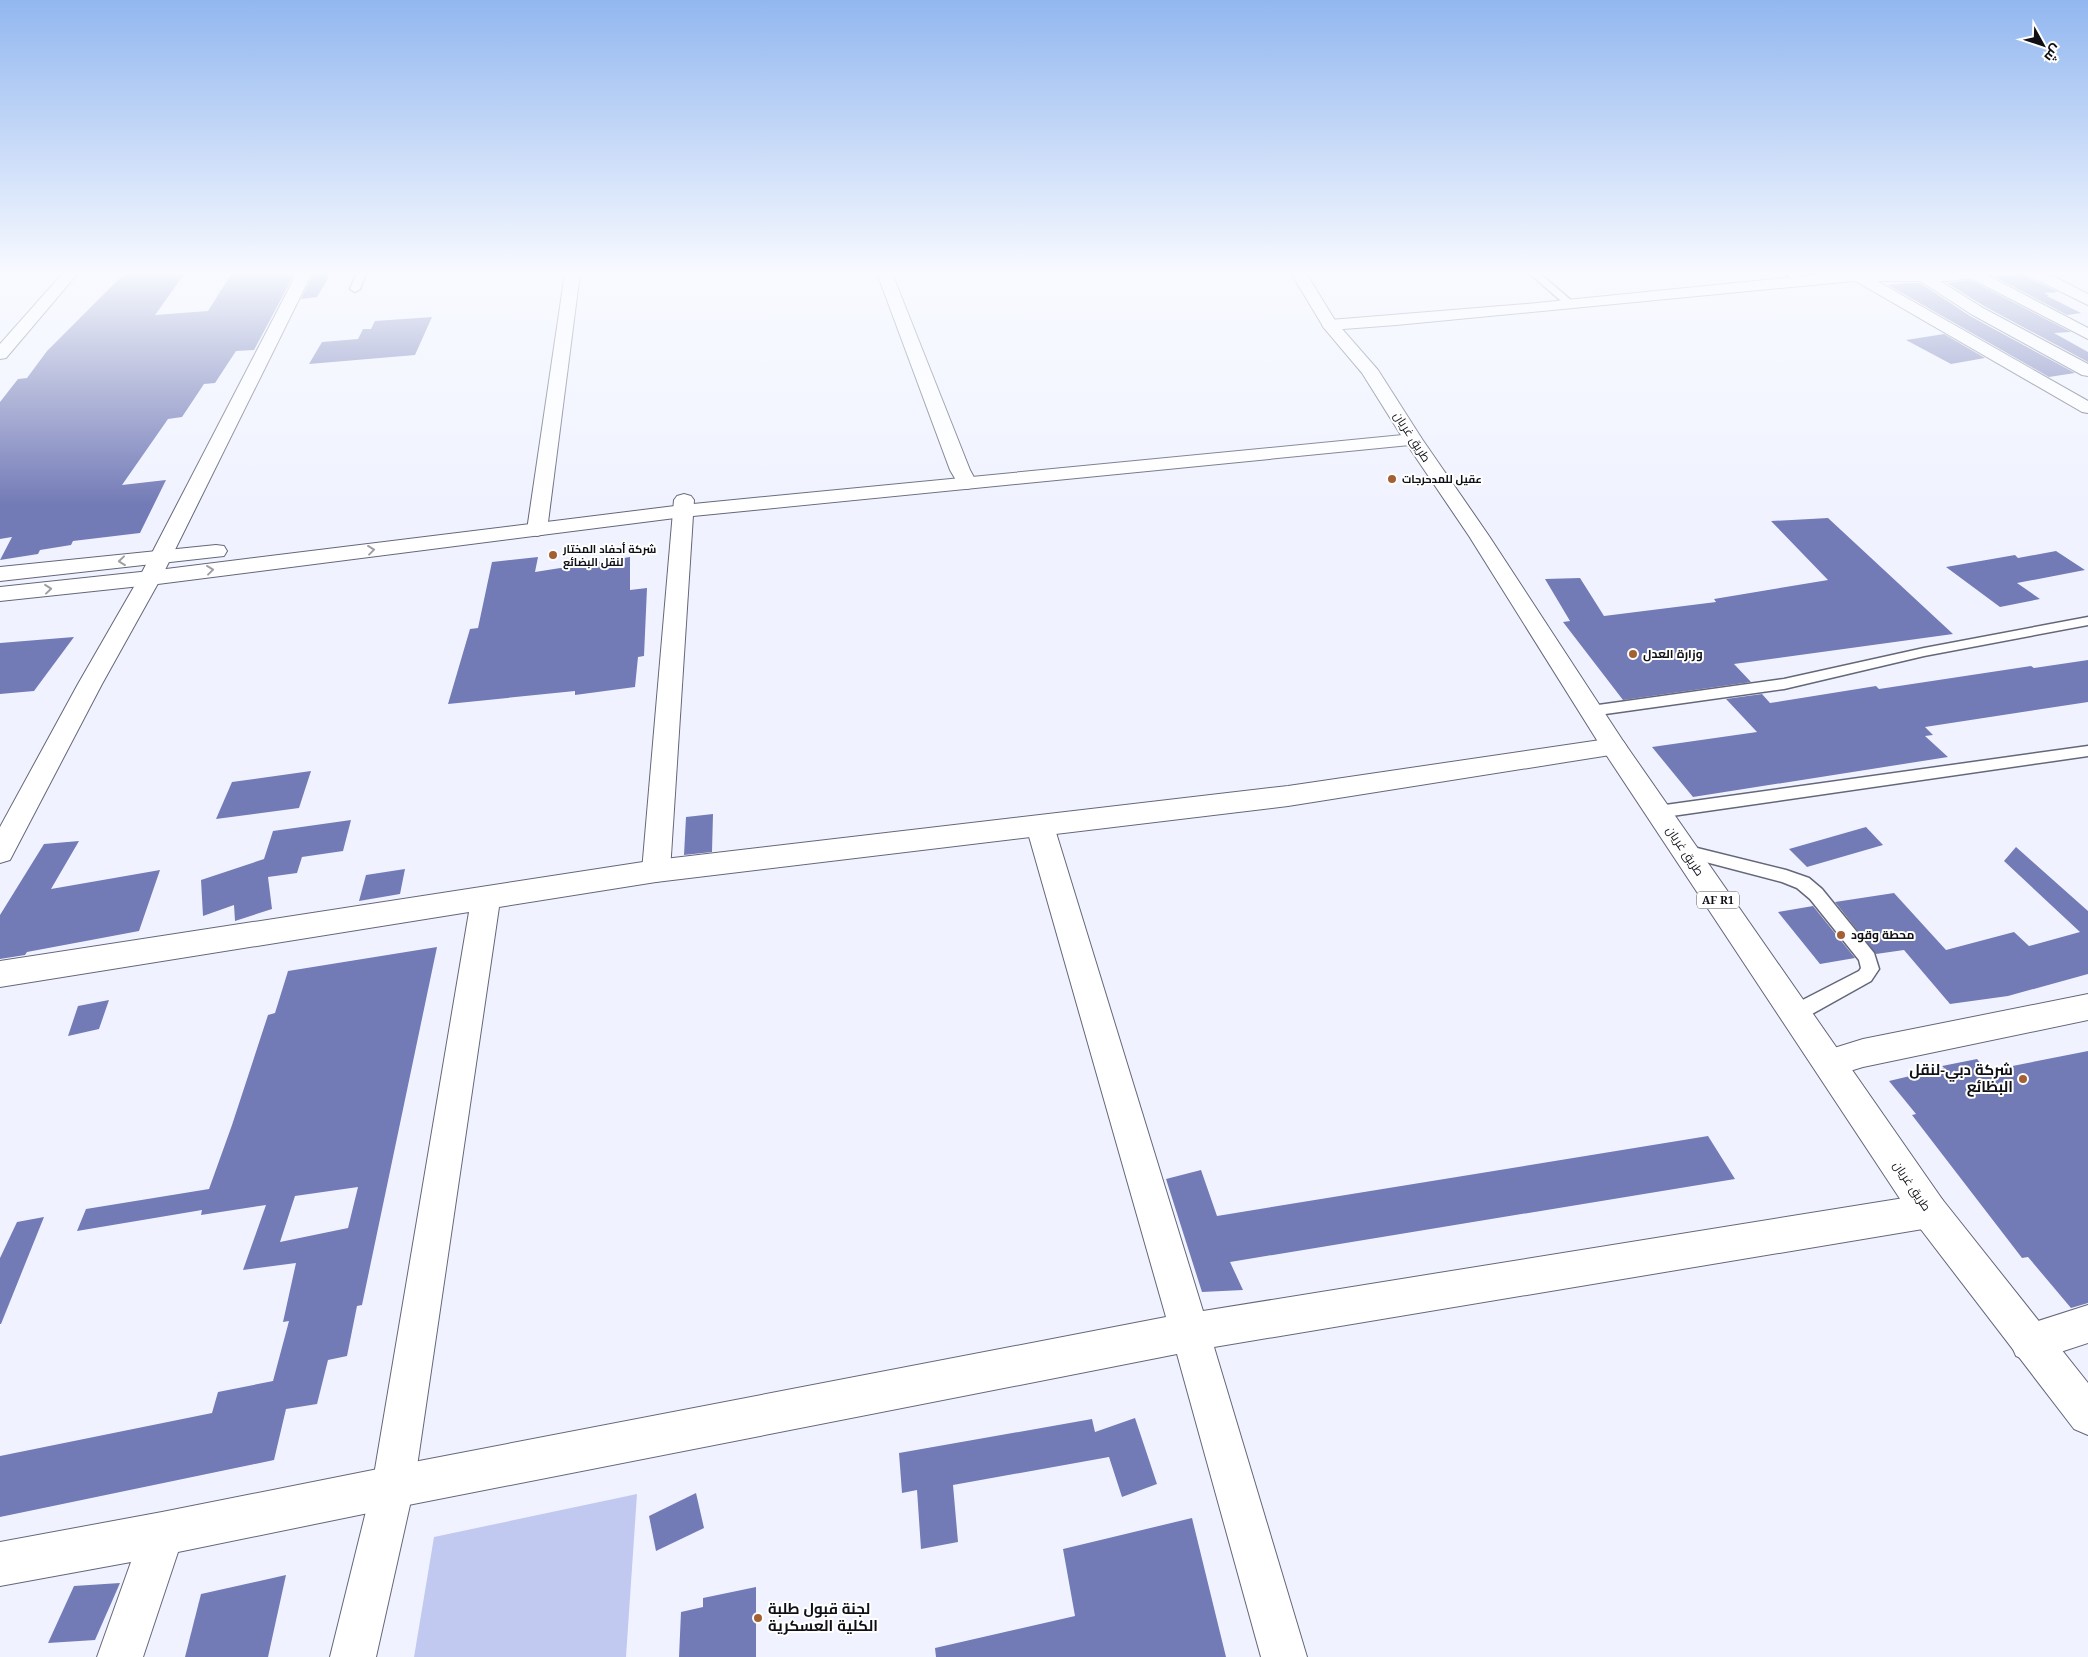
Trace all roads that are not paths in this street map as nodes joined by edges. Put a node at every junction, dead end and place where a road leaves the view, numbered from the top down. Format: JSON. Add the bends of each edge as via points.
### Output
{"nodes":[{"id":1,"x":266,"y":350,"type":"edge"},
{"id":2,"x":562,"y":350,"type":"edge"},
{"id":3,"x":914,"y":350,"type":"edge"},
{"id":4,"x":1352,"y":350,"type":"edge"},
{"id":5,"x":1361,"y":350,"type":"edge"},
{"id":6,"x":1990,"y":350,"type":"edge"},
{"id":7,"x":2049,"y":350,"type":"edge"},
{"id":8,"x":2067,"y":350,"type":"edge"},
{"id":9,"x":2052,"y":352,"type":"junction"},
{"id":10,"x":2002,"y":357,"type":"junction"},
{"id":11,"x":1369,"y":370,"type":"junction"},
{"id":12,"x":2088,"y":371,"type":"edge"},
{"id":13,"x":2088,"y":408,"type":"edge"},
{"id":14,"x":1410,"y":435,"type":"junction"},
{"id":15,"x":963,"y":477,"type":"junction"},
{"id":16,"x":683,"y":506,"type":"junction"},
{"id":17,"x":538,"y":522,"type":"junction"},
{"id":18,"x":156,"y":567,"type":"junction"},
{"id":19,"x":0,"y":574,"type":"edge"},
{"id":20,"x":0,"y":594,"type":"edge"},
{"id":21,"x":2088,"y":621,"type":"edge"},
{"id":22,"x":1591,"y":712,"type":"junction"},
{"id":23,"x":1614,"y":747,"type":"junction"},
{"id":24,"x":2088,"y":751,"type":"edge"},
{"id":25,"x":1658,"y":812,"type":"junction"},
{"id":26,"x":1040,"y":826,"type":"junction"},
{"id":27,"x":1685,"y":851,"type":"junction"},
{"id":28,"x":0,"y":853,"type":"edge"},
{"id":29,"x":656,"y":871,"type":"junction"},
{"id":30,"x":486,"y":898,"type":"junction"},
{"id":31,"x":0,"y":974,"type":"edge"},
{"id":32,"x":2088,"y":1007,"type":"edge"},
{"id":33,"x":1796,"y":1013,"type":"junction"},
{"id":34,"x":1830,"y":1064,"type":"junction"},
{"id":35,"x":1929,"y":1211,"type":"junction"},
{"id":36,"x":2088,"y":1324,"type":"edge"},
{"id":37,"x":1190,"y":1332,"type":"junction"},
{"id":38,"x":2030,"y":1342,"type":"junction"},
{"id":39,"x":2088,"y":1415,"type":"edge"},
{"id":40,"x":393,"y":1487,"type":"junction"},
{"id":41,"x":162,"y":1534,"type":"junction"},
{"id":42,"x":0,"y":1564,"type":"edge"},
{"id":43,"x":120,"y":1657,"type":"edge"},
{"id":44,"x":352,"y":1657,"type":"edge"},
{"id":45,"x":1284,"y":1657,"type":"edge"}],
"edges":[{"from":1,"to":18,"type":"main road"},
{"from":2,"to":17,"type":"main road"},
{"from":3,"to":15,"type":"main road"},
{"from":4,"to":11,"type":"main road","name":"طريق غريان"},
{"from":5,"to":11,"type":"main road","name":"طريق غريان"},
{"from":6,"to":10,"type":"main road"},
{"from":7,"to":9,"type":"main road"},
{"from":8,"to":9,"type":"main road"},
{"from":9,"to":10,"type":"main road"},
{"from":9,"to":12,"type":"main road"},
{"from":10,"to":13,"type":"main road"},
{"from":11,"to":14,"type":"main road","name":"طريق غريان","number":"AF R1"},
{"from":14,"to":15,"type":"main road"},
{"from":14,"to":22,"type":"main road","name":"طريق غريان","number":"AF R1","via":[[1479,536]]},
{"from":15,"to":16,"type":"main road"},
{"from":16,"to":17,"type":"main road"},
{"from":16,"to":29,"type":"main road"},
{"from":17,"to":18,"type":"main road"},
{"from":18,"to":19,"type":"main road","one_way":true},
{"from":20,"to":18,"type":"main road","one_way":true},
{"from":18,"to":28,"type":"main road"},
{"from":21,"to":22,"type":"lane","via":[[1924,652],[1784,684]]},
{"from":22,"to":23,"type":"main road","name":"طريق غريان","number":"AF R1"},
{"from":23,"to":25,"type":"main road","name":"طريق غريان","number":"AF R1"},
{"from":23,"to":26,"type":"main road","via":[[1288,796]]},
{"from":24,"to":25,"type":"lane"},
{"from":25,"to":27,"type":"main road","name":"طريق غريان","number":"AF R1"},
{"from":26,"to":29,"type":"main road"},
{"from":26,"to":37,"type":"main road"},
{"from":27,"to":33,"type":"main road","name":"طريق غريان","number":"AF R1"},
{"from":27,"to":33,"type":"lane","via":[[1803,883],[1816,894],[1868,958],[1870,969],[1864,976]]},
{"from":29,"to":30,"type":"main road"},
{"from":30,"to":31,"type":"main road"},
{"from":30,"to":40,"type":"main road"},
{"from":32,"to":34,"type":"main road","via":[[1863,1053]]},
{"from":33,"to":34,"type":"main road","name":"طريق غريان","number":"AF R1"},
{"from":34,"to":35,"type":"main road","name":"طريق غريان","number":"AF R1"},
{"from":35,"to":37,"type":"main road"},
{"from":35,"to":38,"type":"main road","name":"طريق غريان","number":"AF R1"},
{"from":36,"to":38,"type":"main road"},
{"from":37,"to":40,"type":"main road"},
{"from":37,"to":45,"type":"main road"},
{"from":38,"to":39,"type":"main road","name":"طريق غريان","number":"AF R1"},
{"from":40,"to":41,"type":"main road"},
{"from":40,"to":44,"type":"main road"},
{"from":41,"to":42,"type":"main road"},
{"from":41,"to":43,"type":"main road"}]}
